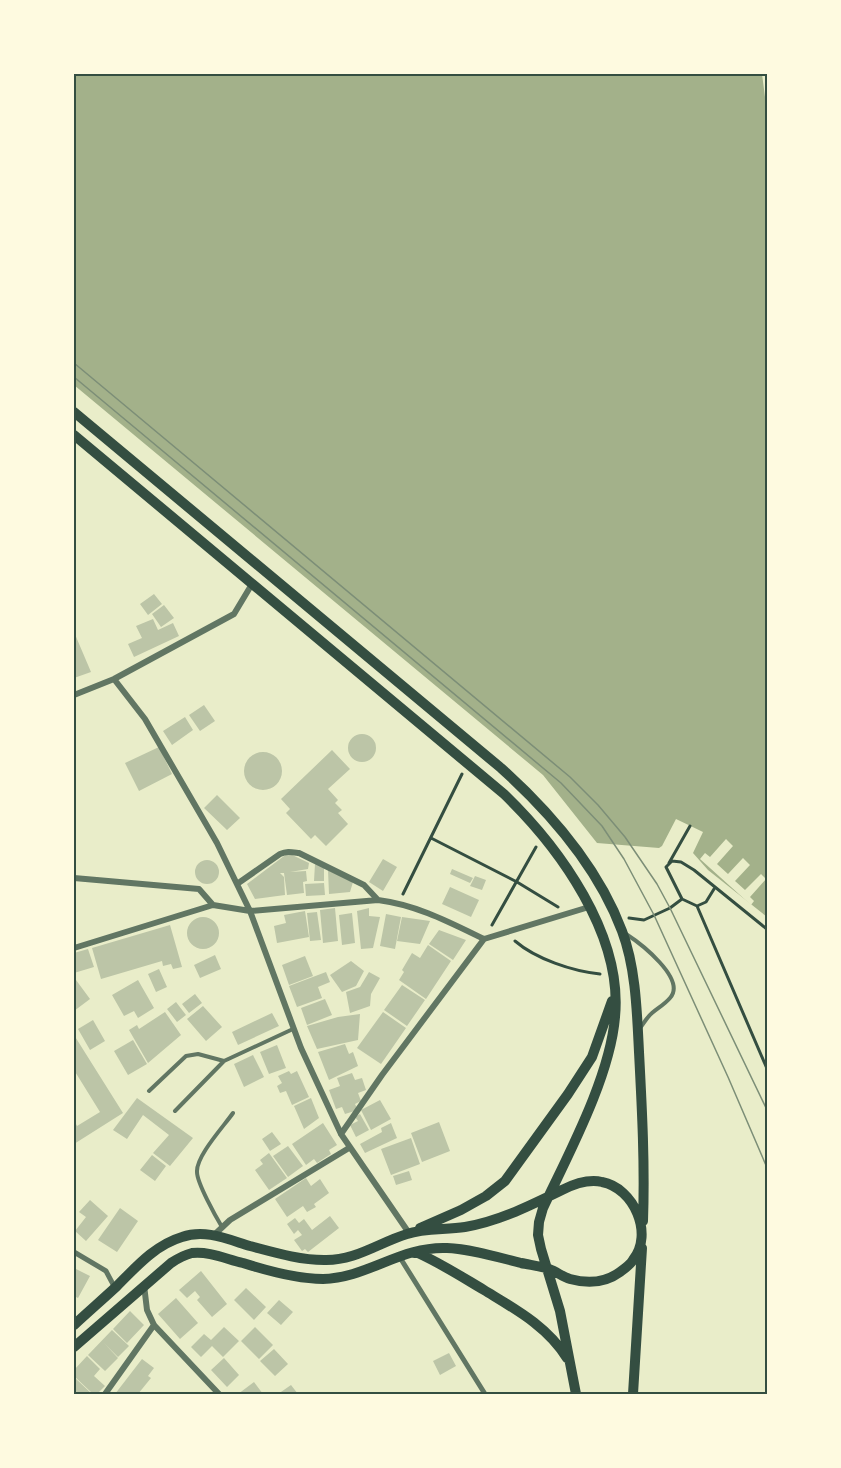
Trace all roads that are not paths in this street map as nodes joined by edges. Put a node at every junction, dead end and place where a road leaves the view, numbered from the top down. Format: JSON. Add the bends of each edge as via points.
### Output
{"nodes":[{"id":1,"x":74,"y":412,"type":"edge"},
{"id":2,"x":74,"y":435,"type":"edge"},
{"id":3,"x":252,"y":584,"type":"junction"},
{"id":4,"x":114,"y":679,"type":"junction"},
{"id":5,"x":74,"y":695,"type":"edge"},
{"id":6,"x":74,"y":878,"type":"edge"},
{"id":7,"x":237,"y":884,"type":"junction"},
{"id":8,"x":378,"y":900,"type":"junction"},
{"id":9,"x":213,"y":905,"type":"junction"},
{"id":10,"x":589,"y":907,"type":"junction"},
{"id":11,"x":250,"y":911,"type":"junction"},
{"id":12,"x":622,"y":932,"type":"junction"},
{"id":13,"x":484,"y":939,"type":"junction"},
{"id":14,"x":74,"y":948,"type":"edge"},
{"id":15,"x":615,"y":991,"type":"junction"},
{"id":16,"x":294,"y":1029,"type":"junction"},
{"id":17,"x":638,"y":1031,"type":"junction"},
{"id":18,"x":224,"y":1061,"type":"junction"},
{"id":19,"x":149,"y":1091,"type":"dead end"},
{"id":20,"x":175,"y":1111,"type":"dead end"},
{"id":21,"x":233,"y":1113,"type":"dead end"},
{"id":22,"x":341,"y":1134,"type":"junction"},
{"id":23,"x":349,"y":1148,"type":"junction"},
{"id":24,"x":549,"y":1197,"type":"junction"},
{"id":25,"x":218,"y":1231,"type":"junction"},
{"id":26,"x":409,"y":1233,"type":"junction"},
{"id":27,"x":643,"y":1236,"type":"junction"},
{"id":28,"x":74,"y":1252,"type":"edge"},
{"id":29,"x":401,"y":1255,"type":"junction"},
{"id":30,"x":548,"y":1268,"type":"junction"},
{"id":31,"x":144,"y":1284,"type":"junction"},
{"id":32,"x":115,"y":1288,"type":"junction"},
{"id":33,"x":74,"y":1325,"type":"edge"},
{"id":34,"x":154,"y":1325,"type":"junction"},
{"id":35,"x":74,"y":1347,"type":"edge"},
{"id":36,"x":571,"y":1363,"type":"junction"},
{"id":37,"x":105,"y":1395,"type":"edge"},
{"id":38,"x":219,"y":1395,"type":"edge"},
{"id":39,"x":485,"y":1395,"type":"edge"},
{"id":40,"x":576,"y":1395,"type":"edge"},
{"id":41,"x":633,"y":1395,"type":"edge"}],
"edges":[{"from":1,"to":12,"type":"main road","via":[[528,793],[574,848]]},
{"from":2,"to":3,"type":"main road"},
{"from":3,"to":4,"type":"street","via":[[234,614]]},
{"from":3,"to":10,"type":"main road","via":[[519,809],[574,880]]},
{"from":4,"to":5,"type":"street"},
{"from":4,"to":7,"type":"street","via":[[145,719]]},
{"from":6,"to":9,"type":"street","via":[[199,889]]},
{"from":7,"to":8,"type":"street","via":[[286,851],[299,853],[364,885]]},
{"from":7,"to":11,"type":"street"},
{"from":8,"to":11,"type":"street"},
{"from":8,"to":13,"type":"street","via":[[432,914]]},
{"from":9,"to":11,"type":"street"},
{"from":9,"to":14,"type":"street"},
{"from":10,"to":13,"type":"street"},
{"from":10,"to":15,"type":"main road","via":[[604,941]]},
{"from":11,"to":16,"type":"street"},
{"from":12,"to":17,"type":"main road"},
{"from":12,"to":17,"type":"lane","via":[[664,966],[674,988],[672,997]]},
{"from":13,"to":22,"type":"street"},
{"from":15,"to":24,"type":"main road","via":[[615,1017],[604,1068]]},
{"from":15,"to":26,"type":"main road","via":[[592,1057],[505,1180],[486,1197]]},
{"from":16,"to":18,"type":"lane"},
{"from":16,"to":22,"type":"street"},
{"from":17,"to":27,"type":"main road"},
{"from":18,"to":19,"type":"lane","via":[[198,1054],[186,1056]]},
{"from":18,"to":20,"type":"lane"},
{"from":21,"to":25,"type":"lane","via":[[200,1158],[196,1172]]},
{"from":22,"to":23,"type":"street"},
{"from":23,"to":25,"type":"street"},
{"from":23,"to":26,"type":"street"},
{"from":24,"to":26,"type":"main road","via":[[483,1223]]},
{"from":24,"to":27,"type":"main road","via":[[570,1186],[602,1182],[626,1195],[636,1208]]},
{"from":24,"to":30,"type":"main road","via":[[538,1235]]},
{"from":25,"to":26,"type":"main road","via":[[265,1250],[326,1260],[358,1256]]},
{"from":25,"to":32,"type":"main road","via":[[169,1242]]},
{"from":27,"to":30,"type":"main road","via":[[633,1260],[611,1278],[588,1283],[567,1279]]},
{"from":27,"to":41,"type":"main road"},
{"from":28,"to":32,"type":"street","via":[[106,1271]]},
{"from":29,"to":30,"type":"main road","via":[[448,1248]]},
{"from":29,"to":31,"type":"main road","via":[[353,1274],[322,1279],[192,1253]]},
{"from":29,"to":36,"type":"main road","via":[[418,1253],[448,1267],[521,1312],[550,1335]]},
{"from":29,"to":39,"type":"street"},
{"from":30,"to":36,"type":"main road"},
{"from":31,"to":34,"type":"street","via":[[147,1310]]},
{"from":31,"to":35,"type":"main road"},
{"from":32,"to":33,"type":"main road"},
{"from":34,"to":37,"type":"street"},
{"from":34,"to":38,"type":"street"},
{"from":36,"to":40,"type":"main road"}]}
